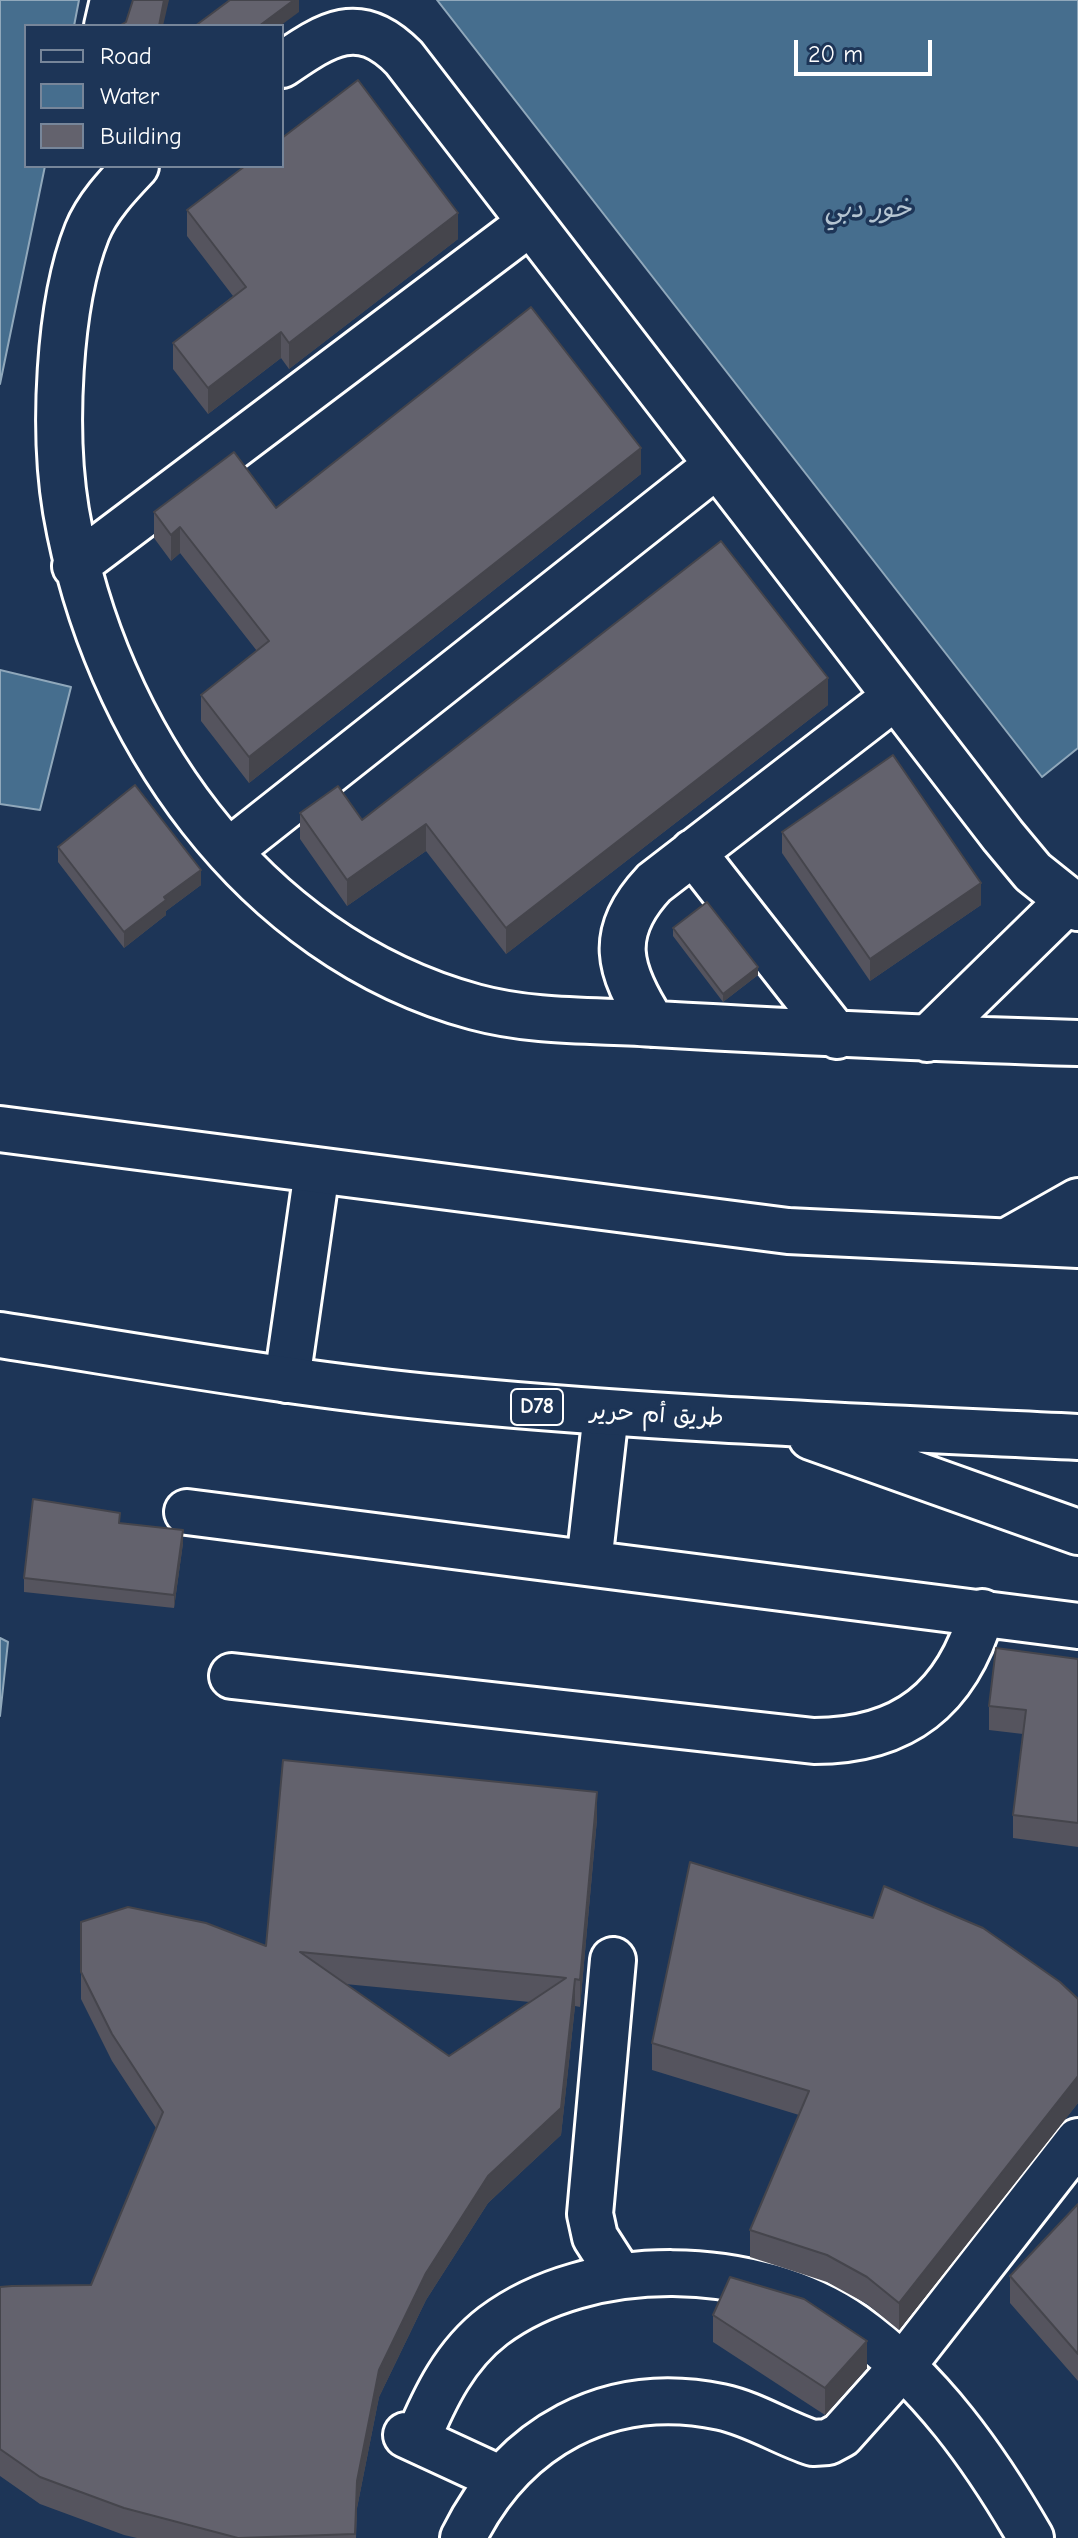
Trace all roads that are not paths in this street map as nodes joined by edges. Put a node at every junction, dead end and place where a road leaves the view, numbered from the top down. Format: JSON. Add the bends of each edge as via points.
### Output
{"nodes":[{"id":1,"x":113,"y":0,"type":"edge"},
{"id":2,"x":361,"y":16,"type":"edge"},
{"id":3,"x":107,"y":24,"type":"edge"},
{"id":4,"x":284,"y":64,"type":"edge"},
{"id":5,"x":116,"y":174,"type":"edge"},
{"id":6,"x":530,"y":223,"type":"junction"},
{"id":7,"x":717,"y":465,"type":"junction"},
{"id":8,"x":75,"y":566,"type":"junction"},
{"id":9,"x":895,"y":697,"type":"junction"},
{"id":10,"x":229,"y":851,"type":"junction"},
{"id":11,"x":693,"y":852,"type":"junction"},
{"id":12,"x":1073,"y":905,"type":"edge"},
{"id":13,"x":653,"y":1024,"type":"junction"},
{"id":14,"x":837,"y":1036,"type":"junction"},
{"id":15,"x":927,"y":1039,"type":"junction"},
{"id":16,"x":1078,"y":1043,"type":"edge"},
{"id":17,"x":14,"y":1131,"type":"edge"},
{"id":18,"x":317,"y":1171,"type":"junction"},
{"id":19,"x":1078,"y":1201,"type":"edge"},
{"id":20,"x":1009,"y":1240,"type":"junction"},
{"id":21,"x":1078,"y":1245,"type":"edge"},
{"id":22,"x":0,"y":1335,"type":"edge"},
{"id":23,"x":287,"y":1380,"type":"junction"},
{"id":24,"x":606,"y":1413,"type":"junction"},
{"id":25,"x":767,"y":1422,"type":"junction"},
{"id":26,"x":1078,"y":1437,"type":"edge"},
{"id":27,"x":187,"y":1512,"type":"dead end"},
{"id":28,"x":1078,"y":1532,"type":"edge"},
{"id":29,"x":589,"y":1563,"type":"junction"},
{"id":30,"x":982,"y":1612,"type":"junction"},
{"id":31,"x":1078,"y":1626,"type":"edge"},
{"id":32,"x":232,"y":1676,"type":"dead end"},
{"id":33,"x":613,"y":1960,"type":"dead end"},
{"id":34,"x":1078,"y":2141,"type":"edge"},
{"id":35,"x":620,"y":2276,"type":"junction"},
{"id":36,"x":901,"y":2368,"type":"junction"},
{"id":37,"x":499,"y":2478,"type":"junction"},
{"id":38,"x":463,"y":2538,"type":"edge"},
{"id":39,"x":1031,"y":2538,"type":"edge"}],
"edges":[{"from":1,"to":3,"type":"main road"},
{"from":2,"to":4,"type":"main road"},
{"from":2,"to":6,"type":"main road","via":[[404,58]]},
{"from":5,"to":8,"type":"main road","via":[[87,231],[63,349],[58,422]]},
{"from":6,"to":7,"type":"main road"},
{"from":6,"to":8,"type":"main road"},
{"from":7,"to":9,"type":"main road"},
{"from":7,"to":10,"type":"main road"},
{"from":8,"to":10,"type":"main road","via":[[100,645],[134,719],[177,788]]},
{"from":9,"to":11,"type":"main road"},
{"from":9,"to":12,"type":"main road","via":[[1023,860]]},
{"from":10,"to":13,"type":"main road","via":[[270,895],[316,932],[420,990],[536,1019]]},
{"from":11,"to":13,"type":"main road","via":[[633,905],[622,934],[622,964]]},
{"from":11,"to":14,"type":"main road"},
{"from":12,"to":15,"type":"main road"},
{"from":13,"to":14,"type":"main road"},
{"from":14,"to":15,"type":"main road"},
{"from":15,"to":16,"type":"main road"},
{"from":17,"to":18,"type":"main road"},
{"from":18,"to":20,"type":"main road","via":[[788,1231]]},
{"from":18,"to":23,"type":"main road"},
{"from":19,"to":20,"type":"main road"},
{"from":20,"to":21,"type":"main road"},
{"from":22,"to":23,"type":"main road","name":"طريق أم حرير","number":"D78"},
{"from":23,"to":24,"type":"main road","name":"طريق أم حرير","number":"D78"},
{"from":24,"to":25,"type":"main road","name":"طريق أم حرير","number":"D78"},
{"from":24,"to":29,"type":"main road"},
{"from":25,"to":26,"type":"main road","name":"طريق أم حرير","number":"D78"},
{"from":25,"to":28,"type":"main road"},
{"from":27,"to":29,"type":"main road"},
{"from":29,"to":30,"type":"main road"},
{"from":30,"to":31,"type":"main road"},
{"from":30,"to":32,"type":"main road","via":[[957,1674],[935,1699],[889,1729],[847,1741]]},
{"from":33,"to":35,"type":"main road","via":[[590,2214],[595,2237]]},
{"from":34,"to":36,"type":"main road"},
{"from":35,"to":36,"type":"main road","via":[[718,2276],[765,2287],[853,2325]]},
{"from":35,"to":37,"type":"main road","via":[[571,2285],[491,2327],[459,2360],[434,2398],[412,2438]]},
{"from":36,"to":37,"type":"main road","via":[[841,2435],[828,2442],[813,2443],[723,2407],[641,2403],[563,2428]]},
{"from":36,"to":39,"type":"main road","via":[[949,2414]]},
{"from":37,"to":38,"type":"main road"}]}
